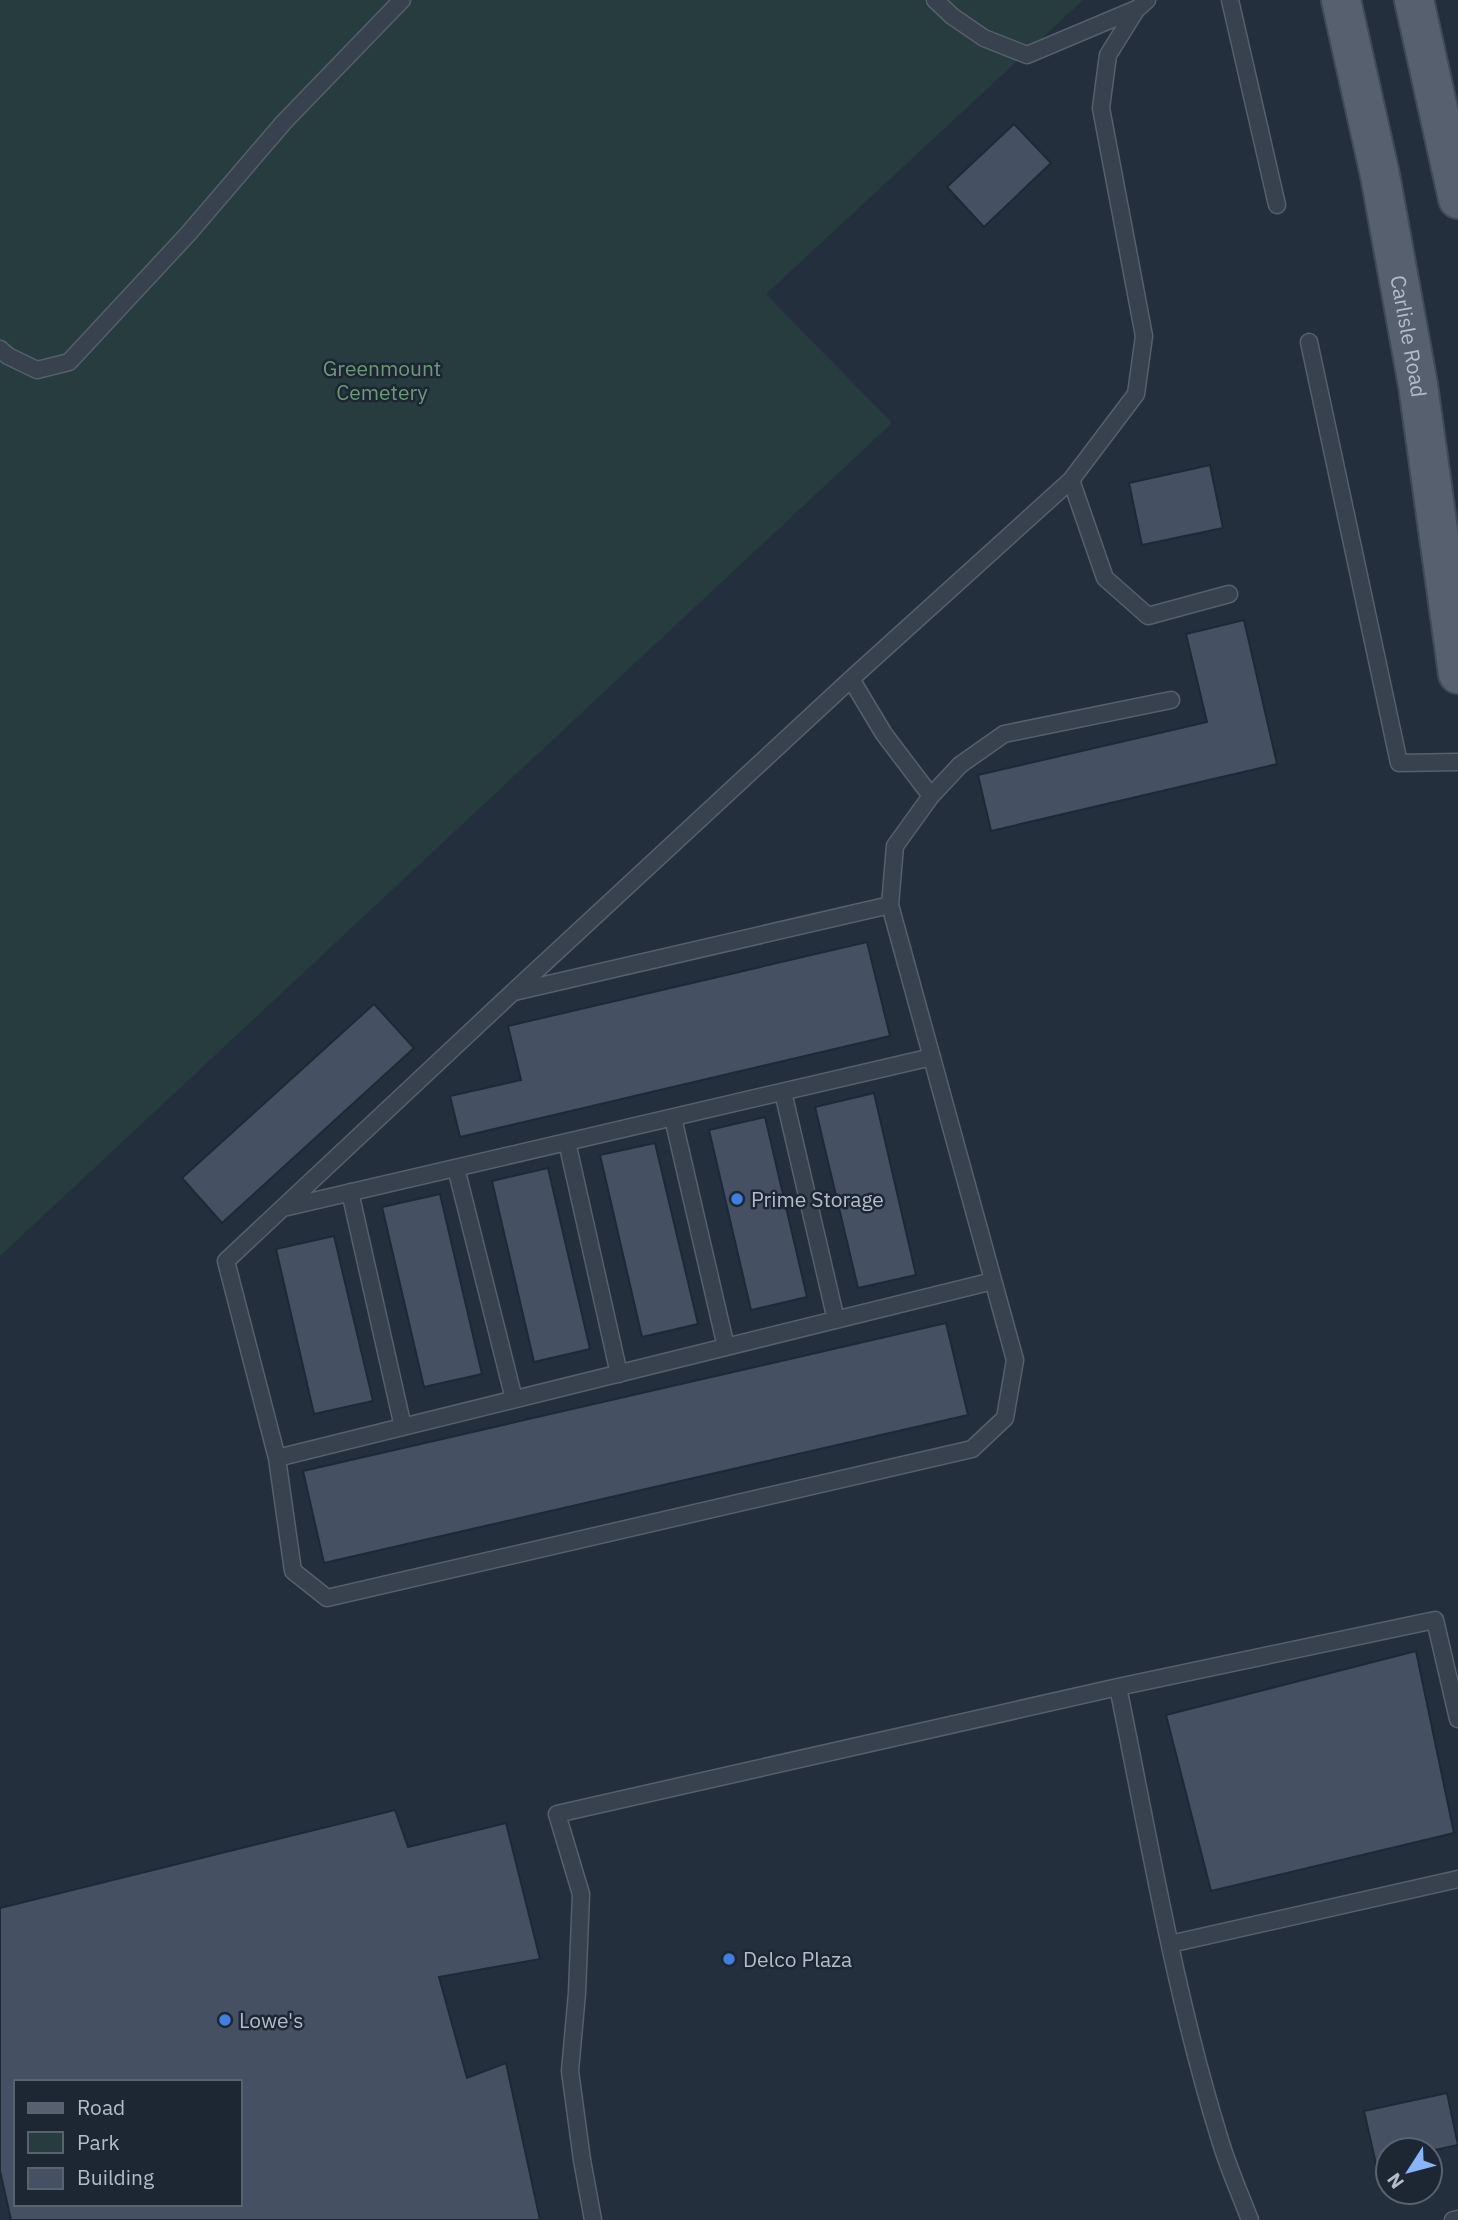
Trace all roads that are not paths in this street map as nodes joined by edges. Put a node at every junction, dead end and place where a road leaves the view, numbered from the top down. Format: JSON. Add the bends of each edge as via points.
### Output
{"nodes":[{"id":1,"x":402,"y":0,"type":"edge"},
{"id":2,"x":935,"y":0,"type":"edge"},
{"id":3,"x":1230,"y":0,"type":"edge"},
{"id":4,"x":1341,"y":0,"type":"edge"},
{"id":5,"x":1414,"y":0,"type":"edge"},
{"id":6,"x":1139,"y":3,"type":"edge"},
{"id":7,"x":1458,"y":199,"type":"edge"},
{"id":8,"x":1277,"y":205,"type":"dead end"},
{"id":9,"x":1309,"y":342,"type":"dead end"},
{"id":10,"x":0,"y":349,"type":"edge"},
{"id":11,"x":1071,"y":480,"type":"junction"},
{"id":12,"x":1229,"y":594,"type":"dead end"},
{"id":13,"x":1458,"y":674,"type":"edge"},
{"id":14,"x":851,"y":679,"type":"junction"},
{"id":15,"x":1171,"y":701,"type":"dead end"},
{"id":16,"x":1458,"y":762,"type":"edge"},
{"id":17,"x":931,"y":796,"type":"junction"},
{"id":18,"x":890,"y":905,"type":"junction"},
{"id":19,"x":512,"y":993,"type":"junction"},
{"id":20,"x":932,"y":1057,"type":"junction"},
{"id":21,"x":783,"y":1092,"type":"junction"},
{"id":22,"x":673,"y":1118,"type":"junction"},
{"id":23,"x":567,"y":1142,"type":"junction"},
{"id":24,"x":456,"y":1168,"type":"junction"},
{"id":25,"x":350,"y":1192,"type":"junction"},
{"id":26,"x":282,"y":1208,"type":"junction"},
{"id":27,"x":993,"y":1281,"type":"junction"},
{"id":28,"x":836,"y":1320,"type":"junction"},
{"id":29,"x":726,"y":1347,"type":"junction"},
{"id":30,"x":620,"y":1374,"type":"junction"},
{"id":31,"x":514,"y":1399,"type":"junction"},
{"id":32,"x":403,"y":1427,"type":"junction"},
{"id":33,"x":277,"y":1458,"type":"junction"},
{"id":34,"x":1118,"y":1687,"type":"junction"},
{"id":35,"x":1458,"y":1719,"type":"edge"},
{"id":36,"x":1458,"y":1879,"type":"edge"},
{"id":37,"x":1170,"y":1944,"type":"junction"},
{"id":38,"x":593,"y":2220,"type":"edge"},
{"id":39,"x":1250,"y":2220,"type":"edge"}],
"edges":[{"from":1,"to":10,"type":"lane","via":[[284,122],[69,362],[37,370]]},
{"from":2,"to":6,"type":"lane","via":[[984,38],[1027,55]]},
{"from":3,"to":8,"type":"lane"},
{"from":4,"to":13,"type":"main road","name":"Carlisle Road","via":[[1380,175],[1418,385]]},
{"from":5,"to":7,"type":"main road"},
{"from":6,"to":11,"type":"lane","via":[[1108,55],[1101,108],[1144,336],[1141,359],[1136,394]]},
{"from":9,"to":16,"type":"lane","via":[[1399,763]]},
{"from":11,"to":12,"type":"lane","via":[[1105,578],[1148,616]]},
{"from":11,"to":14,"type":"lane"},
{"from":14,"to":17,"type":"lane","via":[[884,734]]},
{"from":14,"to":19,"type":"lane"},
{"from":15,"to":17,"type":"lane","via":[[1004,734],[960,765]]},
{"from":17,"to":18,"type":"lane","via":[[895,846]]},
{"from":18,"to":19,"type":"lane"},
{"from":18,"to":20,"type":"lane"},
{"from":19,"to":26,"type":"lane"},
{"from":20,"to":21,"type":"lane"},
{"from":20,"to":27,"type":"lane"},
{"from":21,"to":22,"type":"lane"},
{"from":21,"to":28,"type":"lane"},
{"from":22,"to":23,"type":"lane"},
{"from":22,"to":29,"type":"lane"},
{"from":23,"to":24,"type":"lane"},
{"from":23,"to":30,"type":"lane"},
{"from":24,"to":25,"type":"lane"},
{"from":24,"to":31,"type":"lane"},
{"from":25,"to":26,"type":"lane"},
{"from":25,"to":32,"type":"lane"},
{"from":26,"to":33,"type":"lane","via":[[226,1261]]},
{"from":27,"to":28,"type":"lane"},
{"from":27,"to":33,"type":"lane","via":[[1015,1360],[1005,1418],[972,1449],[327,1598],[293,1571]]},
{"from":28,"to":29,"type":"lane"},
{"from":29,"to":30,"type":"lane"},
{"from":30,"to":31,"type":"lane"},
{"from":31,"to":32,"type":"lane"},
{"from":32,"to":33,"type":"lane"},
{"from":34,"to":35,"type":"lane","via":[[1436,1620]]},
{"from":34,"to":37,"type":"lane"},
{"from":34,"to":38,"type":"lane","via":[[557,1814],[581,1894],[570,2071]]},
{"from":36,"to":37,"type":"lane"},
{"from":37,"to":39,"type":"lane","via":[[1220,2142]]}]}
